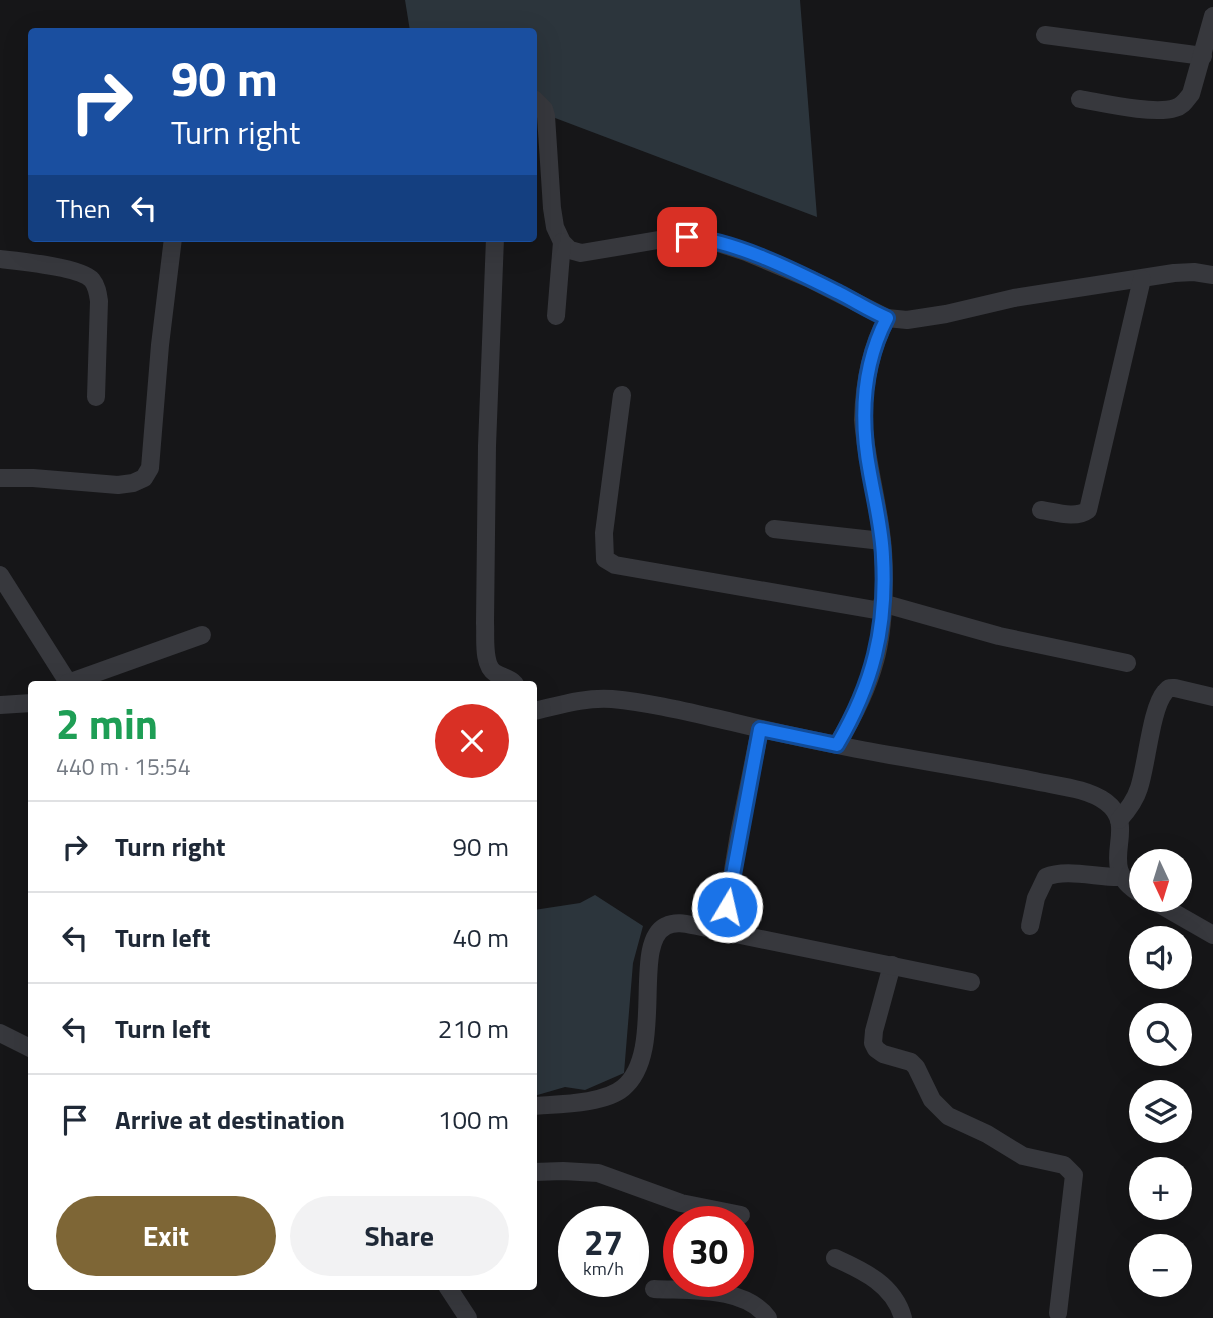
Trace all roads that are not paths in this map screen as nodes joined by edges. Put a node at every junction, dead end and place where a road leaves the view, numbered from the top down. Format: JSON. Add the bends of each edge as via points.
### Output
{"nodes":[{"id":1,"x":1213,"y":16,"type":"edge"},
{"id":2,"x":1045,"y":35,"type":"dead end"},
{"id":3,"x":1203,"y":56,"type":"junction"},
{"id":4,"x":1080,"y":99,"type":"dead end"},
{"id":5,"x":537,"y":102,"type":"edge"},
{"id":6,"x":173,"y":242,"type":"edge"},
{"id":7,"x":495,"y":242,"type":"edge"},
{"id":8,"x":562,"y":242,"type":"junction"},
{"id":9,"x":0,"y":259,"type":"edge"},
{"id":10,"x":1213,"y":275,"type":"edge"},
{"id":11,"x":1142,"y":279,"type":"junction"},
{"id":12,"x":556,"y":316,"type":"dead end"},
{"id":13,"x":883,"y":316,"type":"junction"},
{"id":14,"x":622,"y":395,"type":"dead end"},
{"id":15,"x":96,"y":397,"type":"dead end"},
{"id":16,"x":0,"y":478,"type":"edge"},
{"id":17,"x":1041,"y":510,"type":"dead end"},
{"id":18,"x":774,"y":529,"type":"dead end"},
{"id":19,"x":882,"y":541,"type":"junction"},
{"id":20,"x":0,"y":575,"type":"edge"},
{"id":21,"x":881,"y":607,"type":"junction"},
{"id":22,"x":202,"y":635,"type":"dead end"},
{"id":23,"x":1127,"y":663,"type":"dead end"},
{"id":24,"x":66,"y":681,"type":"edge"},
{"id":25,"x":76,"y":681,"type":"edge"},
{"id":26,"x":513,"y":681,"type":"edge"},
{"id":27,"x":1213,"y":697,"type":"edge"},
{"id":28,"x":28,"y":703,"type":"edge"},
{"id":29,"x":0,"y":705,"type":"edge"},
{"id":30,"x":537,"y":710,"type":"edge"},
{"id":31,"x":760,"y":729,"type":"junction"},
{"id":32,"x":837,"y":745,"type":"junction"},
{"id":33,"x":1119,"y":820,"type":"junction"},
{"id":34,"x":1121,"y":877,"type":"junction"},
{"id":35,"x":1129,"y":887,"type":"edge"},
{"id":36,"x":1173,"y":912,"type":"edge"},
{"id":37,"x":1030,"y":926,"type":"dead end"},
{"id":38,"x":723,"y":931,"type":"junction"},
{"id":39,"x":1213,"y":935,"type":"edge"},
{"id":40,"x":892,"y":965,"type":"junction"},
{"id":41,"x":971,"y":982,"type":"dead end"},
{"id":42,"x":0,"y":1033,"type":"edge"},
{"id":43,"x":28,"y":1047,"type":"edge"},
{"id":44,"x":537,"y":1106,"type":"edge"},
{"id":45,"x":537,"y":1172,"type":"edge"},
{"id":46,"x":696,"y":1206,"type":"edge"},
{"id":47,"x":835,"y":1258,"type":"dead end"},
{"id":48,"x":654,"y":1289,"type":"dead end"},
{"id":49,"x":450,"y":1290,"type":"edge"},
{"id":50,"x":1058,"y":1313,"type":"dead end"},
{"id":51,"x":468,"y":1318,"type":"edge"},
{"id":52,"x":768,"y":1318,"type":"edge"},
{"id":53,"x":903,"y":1318,"type":"edge"}],
"edges":[{"from":1,"to":3,"type":"street"},
{"from":2,"to":3,"type":"street"},
{"from":3,"to":4,"type":"street","via":[[1191,94],[1175,108]]},
{"from":5,"to":8,"type":"street","via":[[546,116],[551,208]]},
{"from":6,"to":16,"type":"street","via":[[150,468],[144,478],[118,485]]},
{"from":7,"to":26,"type":"street","via":[[486,473],[486,651],[494,673]]},
{"from":8,"to":12,"type":"street"},
{"from":8,"to":13,"type":"street","via":[[581,253],[652,240],[703,238],[841,293]]},
{"from":9,"to":15,"type":"street","via":[[92,279],[99,301]]},
{"from":10,"to":11,"type":"street","via":[[1194,272]]},
{"from":11,"to":13,"type":"street","via":[[1014,298],[927,318]]},
{"from":11,"to":17,"type":"street","via":[[1088,510],[1083,514]]},
{"from":13,"to":19,"type":"street","via":[[863,409]]},
{"from":14,"to":21,"type":"street","via":[[604,533],[605,559],[615,565]]},
{"from":18,"to":19,"type":"street"},
{"from":19,"to":21,"type":"street"},
{"from":20,"to":24,"type":"street"},
{"from":21,"to":23,"type":"street"},
{"from":21,"to":32,"type":"street","via":[[876,659]]},
{"from":22,"to":25,"type":"street"},
{"from":27,"to":33,"type":"street","via":[[1175,688],[1164,692],[1139,787]]},
{"from":28,"to":29,"type":"street"},
{"from":30,"to":31,"type":"street","via":[[610,699],[663,706]]},
{"from":31,"to":32,"type":"street"},
{"from":31,"to":38,"type":"street"},
{"from":32,"to":33,"type":"street","via":[[1063,787],[1105,802]]},
{"from":33,"to":34,"type":"street"},
{"from":34,"to":35,"type":"street"},
{"from":34,"to":37,"type":"street","via":[[1066,873],[1046,877]]},
{"from":36,"to":39,"type":"street"},
{"from":38,"to":40,"type":"street"},
{"from":38,"to":44,"type":"street","via":[[680,923],[668,925],[654,937],[648,972],[648,1031],[636,1071],[623,1088],[603,1097]]},
{"from":40,"to":41,"type":"street"},
{"from":40,"to":50,"type":"street","via":[[874,1031],[876,1049],[911,1062],[932,1100],[948,1116],[1023,1156],[1064,1165],[1074,1175]]},
{"from":42,"to":43,"type":"street"},
{"from":45,"to":46,"type":"street","via":[[598,1173]]},
{"from":47,"to":53,"type":"street","via":[[889,1291]]},
{"from":48,"to":52,"type":"street","via":[[737,1297]]},
{"from":49,"to":51,"type":"street"}]}
